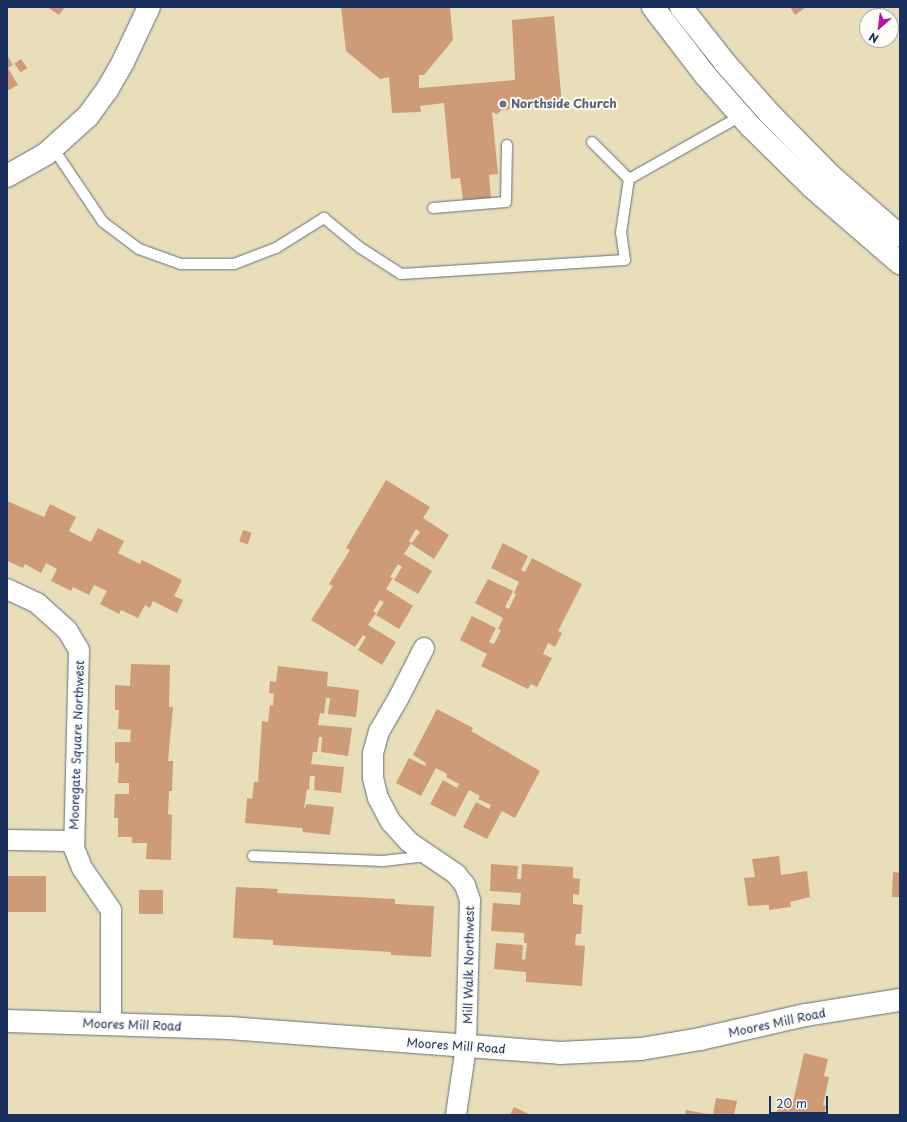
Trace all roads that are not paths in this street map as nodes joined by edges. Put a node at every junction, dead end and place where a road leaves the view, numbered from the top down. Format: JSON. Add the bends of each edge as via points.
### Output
{"nodes":[{"id":1,"x":149,"y":7,"type":"edge"},
{"id":2,"x":653,"y":7,"type":"edge"},
{"id":3,"x":681,"y":7,"type":"edge"},
{"id":4,"x":741,"y":116,"type":"junction"},
{"id":5,"x":592,"y":142,"type":"dead end"},
{"id":6,"x":507,"y":145,"type":"dead end"},
{"id":7,"x":53,"y":148,"type":"junction"},
{"id":8,"x":7,"y":176,"type":"edge"},
{"id":9,"x":630,"y":179,"type":"junction"},
{"id":10,"x":433,"y":208,"type":"dead end"},
{"id":11,"x":900,"y":236,"type":"edge"},
{"id":12,"x":900,"y":263,"type":"edge"},
{"id":13,"x":7,"y":588,"type":"edge"},
{"id":14,"x":424,"y":648,"type":"dead end"},
{"id":15,"x":7,"y":840,"type":"edge"},
{"id":16,"x":74,"y":841,"type":"junction"},
{"id":17,"x":253,"y":856,"type":"dead end"},
{"id":18,"x":426,"y":856,"type":"junction"},
{"id":19,"x":900,"y":1000,"type":"edge"},
{"id":20,"x":7,"y":1021,"type":"edge"},
{"id":21,"x":111,"y":1023,"type":"junction"},
{"id":22,"x":466,"y":1047,"type":"junction"},
{"id":23,"x":456,"y":1115,"type":"edge"}],
"edges":[{"from":1,"to":7,"type":"street","via":[[107,90],[88,116]]},
{"from":2,"to":4,"type":"street","via":[[706,76]]},
{"from":3,"to":11,"type":"street","via":[[725,64],[769,113],[831,176]]},
{"from":4,"to":9,"type":"lane"},
{"from":4,"to":12,"type":"street","via":[[812,188]]},
{"from":5,"to":9,"type":"lane"},
{"from":6,"to":10,"type":"lane","via":[[506,202]]},
{"from":7,"to":8,"type":"street","via":[[21,170]]},
{"from":7,"to":9,"type":"lane","via":[[103,222],[139,249],[181,264],[234,264],[276,248],[324,218],[359,247],[401,274],[626,260],[621,233]]},
{"from":13,"to":16,"type":"street","name":"Mooregate Square Northwest","via":[[37,603],[67,630],[80,650]]},
{"from":14,"to":18,"type":"street","name":"Mill Walk Northwest","via":[[379,731],[373,753],[373,778],[378,798],[391,822]]},
{"from":15,"to":16,"type":"street","name":"Mooregate Square Northwest"},
{"from":16,"to":21,"type":"street","name":"Mooregate Square Northwest","via":[[82,868],[111,910]]},
{"from":17,"to":18,"type":"lane","via":[[383,861]]},
{"from":18,"to":22,"type":"street","name":"Mill Walk Northwest","via":[[456,874],[465,885],[470,900]]},
{"from":19,"to":22,"type":"street","name":"Moores Mill Road","via":[[806,1015],[700,1039],[641,1049],[560,1053]]},
{"from":20,"to":21,"type":"street","name":"Moores Mill Road"},
{"from":21,"to":22,"type":"street","name":"Moores Mill Road","via":[[229,1028]]},
{"from":22,"to":23,"type":"street","name":"Mill Walk Northwest"}]}
